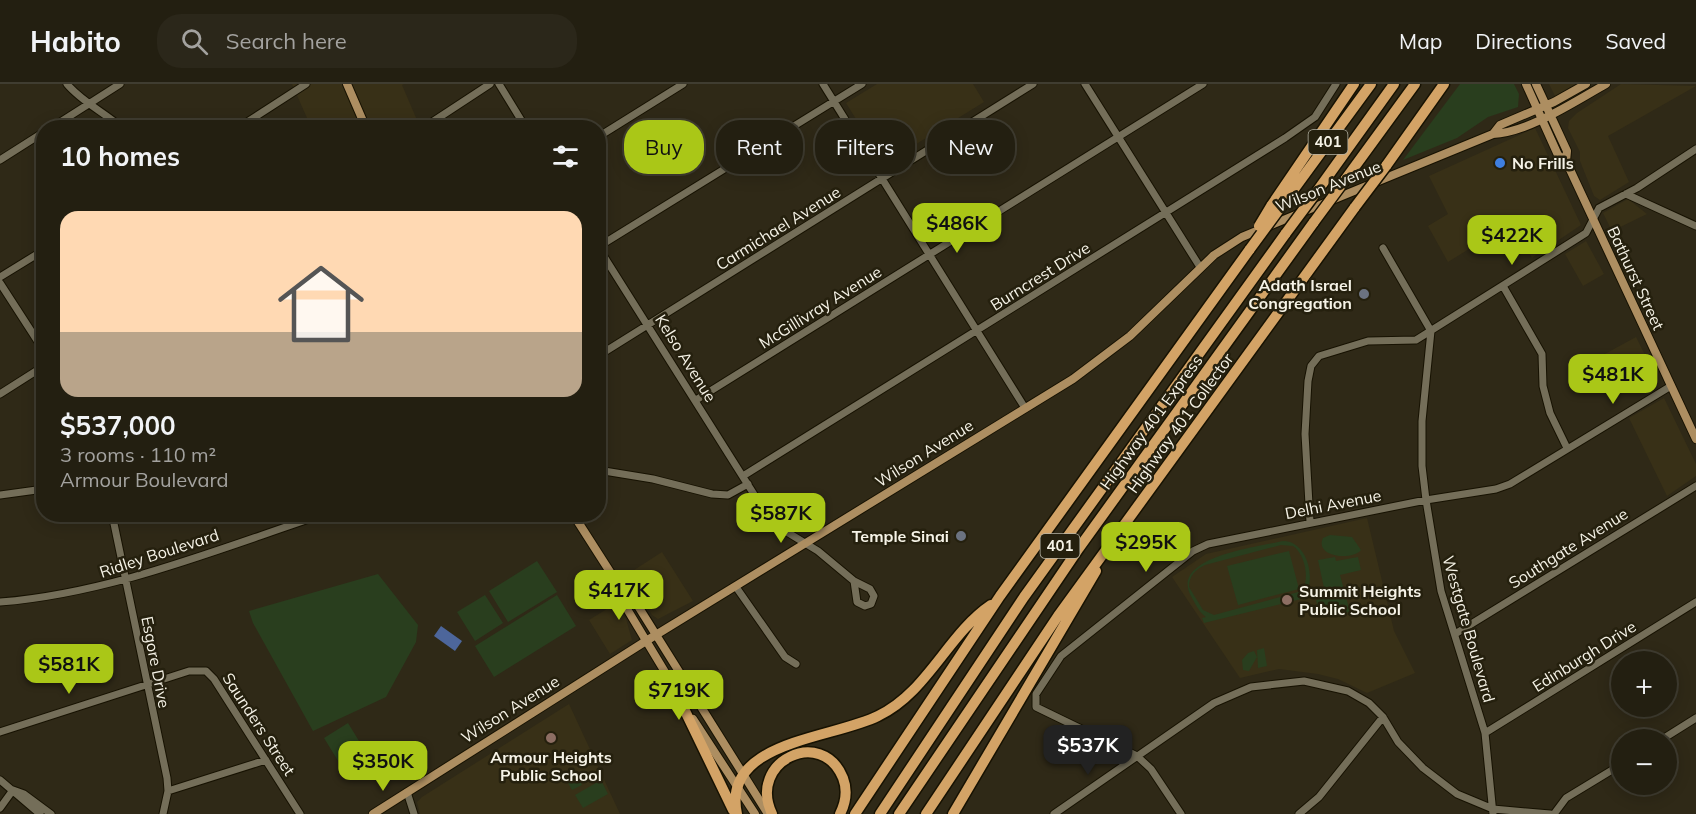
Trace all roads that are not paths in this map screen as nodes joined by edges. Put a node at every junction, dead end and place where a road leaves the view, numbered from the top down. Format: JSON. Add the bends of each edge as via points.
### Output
{"nodes":[{"id":1,"x":67,"y":84,"type":"edge"},
{"id":2,"x":120,"y":84,"type":"edge"},
{"id":3,"x":306,"y":84,"type":"edge"},
{"id":4,"x":347,"y":84,"type":"edge"},
{"id":5,"x":490,"y":84,"type":"edge"},
{"id":6,"x":499,"y":84,"type":"edge"},
{"id":7,"x":683,"y":84,"type":"edge"},
{"id":8,"x":824,"y":84,"type":"edge"},
{"id":9,"x":862,"y":84,"type":"edge"},
{"id":10,"x":1033,"y":84,"type":"edge"},
{"id":11,"x":1085,"y":84,"type":"edge"},
{"id":12,"x":1203,"y":84,"type":"edge"},
{"id":13,"x":1336,"y":84,"type":"edge"},
{"id":14,"x":1354,"y":84,"type":"edge"},
{"id":15,"x":1371,"y":84,"type":"edge"},
{"id":16,"x":1394,"y":84,"type":"edge"},
{"id":17,"x":1415,"y":84,"type":"edge"},
{"id":18,"x":1444,"y":84,"type":"edge"},
{"id":19,"x":1526,"y":84,"type":"edge"},
{"id":20,"x":1536,"y":84,"type":"edge"},
{"id":21,"x":1586,"y":84,"type":"edge"},
{"id":22,"x":1606,"y":84,"type":"edge"},
{"id":23,"x":834,"y":101,"type":"junction"},
{"id":24,"x":90,"y":103,"type":"junction"},
{"id":25,"x":1544,"y":112,"type":"junction"},
{"id":26,"x":63,"y":120,"type":"edge"},
{"id":27,"x":112,"y":120,"type":"edge"},
{"id":28,"x":250,"y":120,"type":"edge"},
{"id":29,"x":363,"y":120,"type":"edge"},
{"id":30,"x":435,"y":120,"type":"edge"},
{"id":31,"x":521,"y":120,"type":"edge"},
{"id":32,"x":606,"y":132,"type":"edge"},
{"id":33,"x":36,"y":137,"type":"edge"},
{"id":34,"x":1118,"y":138,"type":"junction"},
{"id":35,"x":1696,"y":149,"type":"edge"},
{"id":36,"x":0,"y":160,"type":"edge"},
{"id":37,"x":884,"y":179,"type":"junction"},
{"id":38,"x":1626,"y":194,"type":"junction"},
{"id":39,"x":1166,"y":214,"type":"junction"},
{"id":40,"x":1591,"y":219,"type":"junction"},
{"id":41,"x":1696,"y":226,"type":"edge"},
{"id":42,"x":606,"y":242,"type":"edge"},
{"id":43,"x":1383,"y":248,"type":"dead end"},
{"id":44,"x":1247,"y":251,"type":"junction"},
{"id":45,"x":36,"y":255,"type":"edge"},
{"id":46,"x":931,"y":255,"type":"junction"},
{"id":47,"x":606,"y":259,"type":"edge"},
{"id":48,"x":1200,"y":267,"type":"junction"},
{"id":49,"x":0,"y":277,"type":"edge"},
{"id":50,"x":0,"y":283,"type":"edge"},
{"id":51,"x":1503,"y":286,"type":"junction"},
{"id":52,"x":648,"y":325,"type":"junction"},
{"id":53,"x":978,"y":331,"type":"junction"},
{"id":54,"x":1431,"y":331,"type":"junction"},
{"id":55,"x":36,"y":339,"type":"edge"},
{"id":56,"x":606,"y":351,"type":"edge"},
{"id":57,"x":36,"y":371,"type":"edge"},
{"id":58,"x":1671,"y":386,"type":"junction"},
{"id":59,"x":0,"y":394,"type":"edge"},
{"id":60,"x":696,"y":400,"type":"junction"},
{"id":61,"x":1025,"y":408,"type":"junction"},
{"id":62,"x":1696,"y":440,"type":"edge"},
{"id":63,"x":1567,"y":448,"type":"junction"},
{"id":64,"x":606,"y":471,"type":"edge"},
{"id":65,"x":743,"y":476,"type":"junction"},
{"id":66,"x":748,"y":484,"type":"junction"},
{"id":67,"x":1696,"y":486,"type":"edge"},
{"id":68,"x":36,"y":490,"type":"edge"},
{"id":69,"x":0,"y":495,"type":"edge"},
{"id":70,"x":1426,"y":500,"type":"junction"},
{"id":71,"x":114,"y":522,"type":"edge"},
{"id":72,"x":300,"y":522,"type":"edge"},
{"id":73,"x":578,"y":522,"type":"edge"},
{"id":74,"x":1310,"y":522,"type":"junction"},
{"id":75,"x":805,"y":546,"type":"junction"},
{"id":76,"x":1107,"y":548,"type":"junction"},
{"id":77,"x":126,"y":579,"type":"junction"},
{"id":78,"x":854,"y":581,"type":"dead end"},
{"id":79,"x":736,"y":587,"type":"junction"},
{"id":80,"x":621,"y":589,"type":"junction"},
{"id":81,"x":997,"y":601,"type":"junction"},
{"id":82,"x":0,"y":602,"type":"edge"},
{"id":83,"x":1696,"y":602,"type":"edge"},
{"id":84,"x":1455,"y":634,"type":"junction"},
{"id":85,"x":657,"y":635,"type":"junction"},
{"id":86,"x":646,"y":641,"type":"junction"},
{"id":87,"x":796,"y":664,"type":"dead end"},
{"id":88,"x":147,"y":684,"type":"junction"},
{"id":89,"x":672,"y":684,"type":"junction"},
{"id":90,"x":1383,"y":717,"type":"junction"},
{"id":91,"x":1696,"y":718,"type":"edge"},
{"id":92,"x":1677,"y":730,"type":"edge"},
{"id":93,"x":0,"y":732,"type":"edge"},
{"id":94,"x":1485,"y":733,"type":"junction"},
{"id":95,"x":1137,"y":756,"type":"junction"},
{"id":96,"x":266,"y":760,"type":"junction"},
{"id":97,"x":1611,"y":771,"type":"edge"},
{"id":98,"x":742,"y":773,"type":"junction"},
{"id":99,"x":0,"y":780,"type":"edge"},
{"id":100,"x":736,"y":785,"type":"junction"},
{"id":101,"x":14,"y":790,"type":"junction"},
{"id":102,"x":168,"y":791,"type":"junction"},
{"id":103,"x":407,"y":792,"type":"junction"},
{"id":104,"x":0,"y":808,"type":"edge"},
{"id":105,"x":1493,"y":811,"type":"edge"},
{"id":106,"x":40,"y":814,"type":"edge"},
{"id":107,"x":51,"y":814,"type":"edge"},
{"id":108,"x":163,"y":814,"type":"edge"},
{"id":109,"x":300,"y":814,"type":"edge"},
{"id":110,"x":373,"y":814,"type":"edge"},
{"id":111,"x":414,"y":814,"type":"edge"},
{"id":112,"x":736,"y":814,"type":"edge"},
{"id":113,"x":755,"y":814,"type":"edge"},
{"id":114,"x":770,"y":814,"type":"edge"},
{"id":115,"x":840,"y":814,"type":"edge"},
{"id":116,"x":855,"y":814,"type":"edge"},
{"id":117,"x":880,"y":814,"type":"edge"},
{"id":118,"x":900,"y":814,"type":"edge"},
{"id":119,"x":926,"y":814,"type":"edge"},
{"id":120,"x":953,"y":814,"type":"edge"},
{"id":121,"x":1054,"y":814,"type":"edge"},
{"id":122,"x":1181,"y":814,"type":"edge"},
{"id":123,"x":1299,"y":814,"type":"edge"},
{"id":124,"x":1552,"y":814,"type":"edge"}],
"edges":[{"from":1,"to":24,"type":"street"},
{"from":2,"to":24,"type":"street"},
{"from":3,"to":28,"type":"street"},
{"from":4,"to":29,"type":"main road"},
{"from":5,"to":30,"type":"street"},
{"from":6,"to":31,"type":"street"},
{"from":7,"to":32,"type":"street"},
{"from":8,"to":23,"type":"street"},
{"from":9,"to":23,"type":"street"},
{"from":10,"to":37,"type":"street","name":"Carmichael Avenue"},
{"from":11,"to":34,"type":"street"},
{"from":12,"to":34,"type":"street","name":"McGillivray Avenue"},
{"from":13,"to":39,"type":"street","name":"Burncrest Drive","via":[[1315,117]]},
{"from":14,"to":44,"type":"highway","bridge":true,"via":[[1271,206]]},
{"from":15,"to":44,"type":"highway","number":"401","bridge":true},
{"from":16,"to":117,"type":"highway","name":"Highway 401 Express","number":"401","bridge":true,"via":[[1024,597]]},
{"from":17,"to":118,"type":"highway","name":"Highway 401 Express","number":"401","bridge":true,"via":[[1099,519]]},
{"from":18,"to":76,"type":"highway","name":"Highway 401 Collector","number":"401","bridge":true},
{"from":19,"to":25,"type":"main road","name":"Bathurst Street"},
{"from":20,"to":25,"type":"main road","name":"Bathurst Street"},
{"from":21,"to":25,"type":"main road","name":"Wilson Avenue"},
{"from":22,"to":25,"type":"main road","name":"Wilson Avenue"},
{"from":23,"to":37,"type":"street"},
{"from":23,"to":42,"type":"street"},
{"from":24,"to":26,"type":"street"},
{"from":24,"to":27,"type":"street"},
{"from":25,"to":40,"type":"main road","name":"Bathurst Street","via":[[1558,155],[1566,161]]},
{"from":25,"to":48,"type":"main road","name":"Wilson Avenue","via":[[1505,133],[1493,134],[1242,237]]},
{"from":33,"to":36,"type":"street"},
{"from":34,"to":39,"type":"street"},
{"from":34,"to":46,"type":"street","name":"McGillivray Avenue"},
{"from":35,"to":38,"type":"street"},
{"from":37,"to":46,"type":"street"},
{"from":37,"to":52,"type":"street","name":"Carmichael Avenue"},
{"from":38,"to":40,"type":"street","via":[[1599,208]]},
{"from":38,"to":41,"type":"street"},
{"from":39,"to":48,"type":"street"},
{"from":39,"to":53,"type":"street","name":"Burncrest Drive"},
{"from":40,"to":51,"type":"street","via":[[1586,233]]},
{"from":40,"to":58,"type":"main road","name":"Bathurst Street"},
{"from":43,"to":54,"type":"street"},
{"from":44,"to":81,"type":"highway","number":"401"},
{"from":45,"to":49,"type":"street"},
{"from":46,"to":53,"type":"street"},
{"from":46,"to":60,"type":"street","name":"McGillivray Avenue"},
{"from":47,"to":52,"type":"street","name":"Kelso Avenue"},
{"from":48,"to":61,"type":"main road","name":"Wilson Avenue","via":[[1121,344]]},
{"from":50,"to":55,"type":"street"},
{"from":51,"to":54,"type":"street"},
{"from":51,"to":63,"type":"street","via":[[1542,354],[1543,386],[1550,413]]},
{"from":52,"to":56,"type":"street","name":"Carmichael Avenue"},
{"from":52,"to":60,"type":"street","name":"Kelso Avenue"},
{"from":53,"to":61,"type":"street"},
{"from":53,"to":65,"type":"street","name":"Burncrest Drive"},
{"from":54,"to":70,"type":"street","name":"Westgate Boulevard","via":[[1422,421]]},
{"from":54,"to":74,"type":"street","via":[[1416,340],[1368,341],[1336,349],[1319,356],[1311,366],[1305,434]]},
{"from":57,"to":59,"type":"street"},
{"from":58,"to":62,"type":"main road","name":"Bathurst Street"},
{"from":58,"to":63,"type":"street","name":"Delhi Avenue"},
{"from":60,"to":65,"type":"street","name":"Kelso Avenue"},
{"from":61,"to":75,"type":"main road","name":"Wilson Avenue"},
{"from":63,"to":70,"type":"street","name":"Delhi Avenue","via":[[1510,484]]},
{"from":64,"to":66,"type":"street","via":[[712,494],[728,495]]},
{"from":65,"to":66,"type":"street","name":"Kelso Avenue"},
{"from":66,"to":75,"type":"street","via":[[772,523]]},
{"from":67,"to":84,"type":"street","name":"Southgate Avenue"},
{"from":68,"to":69,"type":"street"},
{"from":70,"to":74,"type":"street","name":"Delhi Avenue"},
{"from":70,"to":84,"type":"street","name":"Westgate Boulevard","via":[[1442,591]]},
{"from":71,"to":77,"type":"street","name":"Esgore Drive"},
{"from":72,"to":77,"type":"street","name":"Ridley Boulevard"},
{"from":73,"to":80,"type":"main road"},
{"from":74,"to":95,"type":"street","name":"Delhi Avenue","via":[[1208,544],[1193,551],[1061,656],[1034,699],[1036,707]]},
{"from":75,"to":78,"type":"street","via":[[818,551]]},
{"from":75,"to":79,"type":"main road","name":"Wilson Avenue"},
{"from":76,"to":119,"type":"highway","name":"Highway 401 Collector","number":"401"},
{"from":76,"to":120,"type":"highway","via":[[1088,587]]},
{"from":77,"to":82,"type":"street","name":"Ridley Boulevard","via":[[64,595]]},
{"from":77,"to":88,"type":"street","name":"Esgore Drive"},
{"from":79,"to":85,"type":"main road","name":"Wilson Avenue"},
{"from":79,"to":87,"type":"street","via":[[785,657]]},
{"from":80,"to":85,"type":"main road","via":[[633,598]]},
{"from":80,"to":86,"type":"main road","via":[[624,604]]},
{"from":81,"to":98,"type":"highway","via":[[978,614],[924,679],[890,711],[864,724],[775,750]]},
{"from":81,"to":116,"type":"highway","number":"401"},
{"from":83,"to":94,"type":"street","name":"Edinburgh Drive"},
{"from":84,"to":94,"type":"street","name":"Westgate Boulevard"},
{"from":85,"to":86,"type":"main road","name":"Wilson Avenue"},
{"from":85,"to":98,"type":"main road"},
{"from":86,"to":89,"type":"main road"},
{"from":86,"to":103,"type":"main road","name":"Wilson Avenue"},
{"from":88,"to":93,"type":"street","name":"Saunders Street"},
{"from":88,"to":96,"type":"street","name":"Saunders Street","via":[[195,669],[210,673]]},
{"from":88,"to":102,"type":"street","name":"Esgore Drive"},
{"from":89,"to":100,"type":"main road"},
{"from":89,"to":112,"type":"highway"},
{"from":90,"to":95,"type":"street","via":[[1348,691],[1304,681],[1279,682],[1251,687],[1223,699]]},
{"from":90,"to":105,"type":"street","via":[[1398,742],[1423,768],[1457,794]]},
{"from":90,"to":123,"type":"street","via":[[1319,797]]},
{"from":91,"to":92,"type":"street"},
{"from":94,"to":105,"type":"street","name":"Westgate Boulevard"},
{"from":95,"to":121,"type":"street"},
{"from":95,"to":122,"type":"street","via":[[1151,769]]},
{"from":96,"to":102,"type":"street"},
{"from":96,"to":109,"type":"street","name":"Saunders Street"},
{"from":97,"to":124,"type":"street","via":[[1566,798]]},
{"from":98,"to":100,"type":"highway"},
{"from":98,"to":114,"type":"main road"},
{"from":99,"to":101,"type":"street"},
{"from":100,"to":112,"type":"highway"},
{"from":100,"to":113,"type":"main road"},
{"from":101,"to":104,"type":"street"},
{"from":101,"to":106,"type":"street"},
{"from":101,"to":107,"type":"street"},
{"from":102,"to":108,"type":"street","name":"Esgore Drive"},
{"from":103,"to":110,"type":"main road","name":"Wilson Avenue"},
{"from":103,"to":111,"type":"street"},
{"from":105,"to":124,"type":"street"},
{"from":114,"to":115,"type":"highway","via":[[767,789],[776,767],[785,758],[812,753],[829,758],[842,776],[847,791]]}]}
